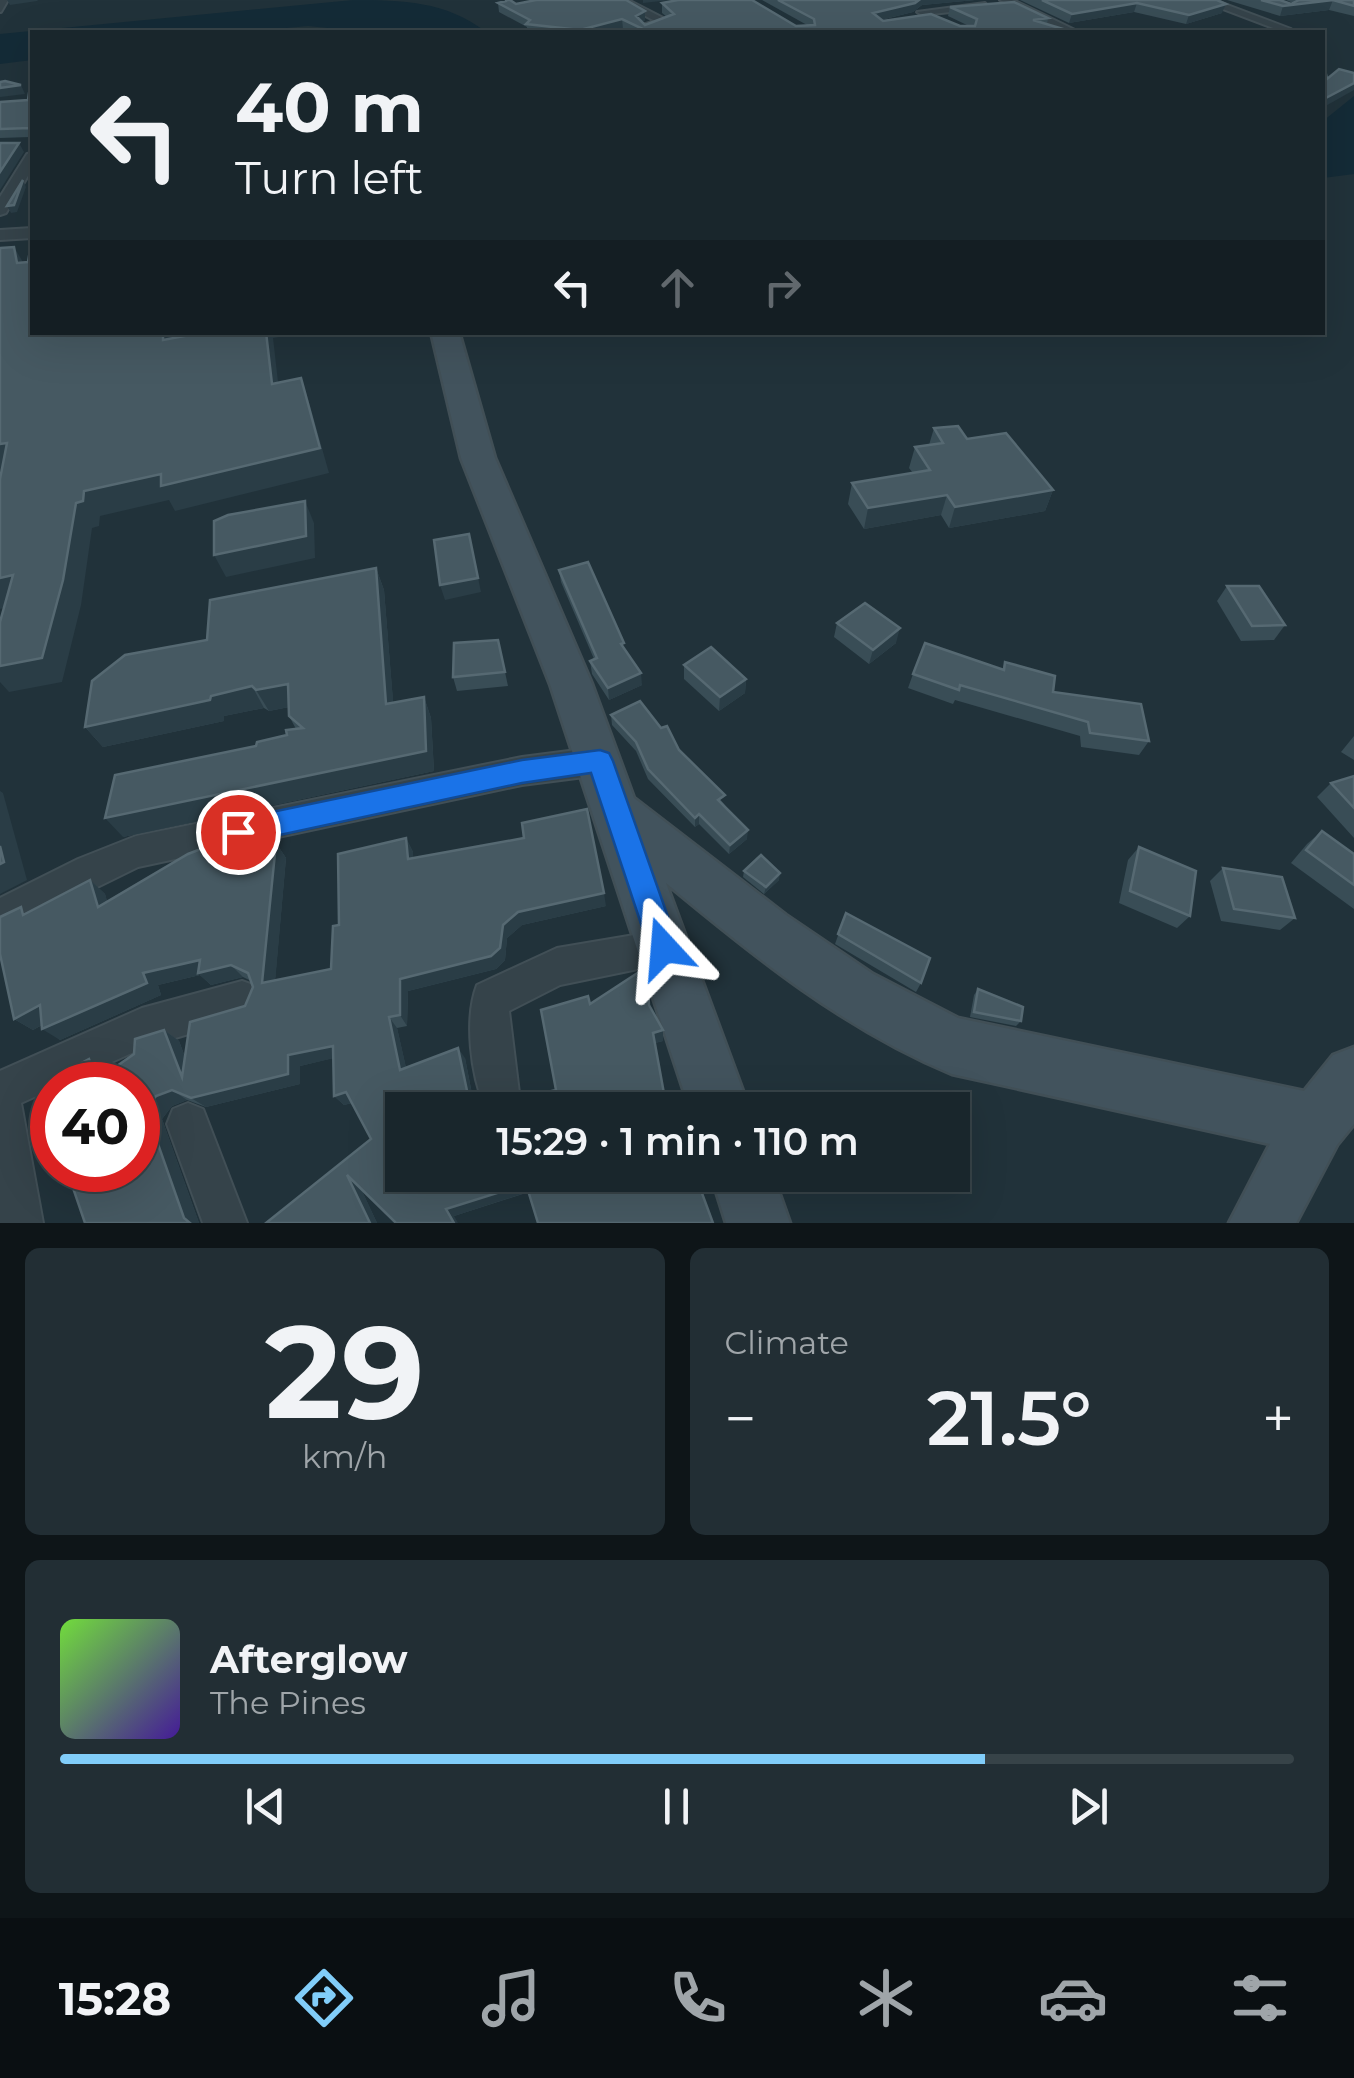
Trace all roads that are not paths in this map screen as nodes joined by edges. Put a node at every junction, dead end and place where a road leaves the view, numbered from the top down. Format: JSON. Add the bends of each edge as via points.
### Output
{"nodes":[{"id":1,"x":3,"y":0,"type":"edge"},
{"id":2,"x":620,"y":0,"type":"edge"},
{"id":3,"x":1204,"y":0,"type":"edge"},
{"id":4,"x":1008,"y":2,"type":"edge"},
{"id":5,"x":660,"y":6,"type":"edge"},
{"id":6,"x":1,"y":10,"type":"edge"},
{"id":7,"x":641,"y":10,"type":"junction"},
{"id":8,"x":916,"y":18,"type":"edge"},
{"id":9,"x":644,"y":28,"type":"edge"},
{"id":10,"x":1285,"y":28,"type":"dead end"},
{"id":11,"x":1067,"y":30,"type":"edge"},
{"id":12,"x":30,"y":149,"type":"edge"},
{"id":13,"x":30,"y":196,"type":"edge"},
{"id":14,"x":4,"y":203,"type":"edge"},
{"id":15,"x":30,"y":233,"type":"edge"},
{"id":16,"x":0,"y":235,"type":"edge"},
{"id":17,"x":446,"y":335,"type":"edge"},
{"id":18,"x":600,"y":761,"type":"junction"},
{"id":19,"x":618,"y":813,"type":"junction"},
{"id":20,"x":0,"y":918,"type":"edge"},
{"id":21,"x":664,"y":948,"type":"junction"},
{"id":22,"x":242,"y":1000,"type":"dead end"},
{"id":23,"x":1354,"y":1076,"type":"edge"},
{"id":24,"x":498,"y":1092,"type":"edge"},
{"id":25,"x":714,"y":1092,"type":"edge"},
{"id":26,"x":0,"y":1095,"type":"edge"},
{"id":27,"x":188,"y":1124,"type":"dead end"},
{"id":28,"x":1316,"y":1124,"type":"junction"},
{"id":29,"x":748,"y":1192,"type":"edge"},
{"id":30,"x":16,"y":1221,"type":"edge"},
{"id":31,"x":225,"y":1223,"type":"edge"},
{"id":32,"x":758,"y":1223,"type":"edge"},
{"id":33,"x":1262,"y":1223,"type":"edge"}],
"edges":[{"from":1,"to":6,"type":"street"},
{"from":2,"to":7,"type":"street"},
{"from":3,"to":10,"type":"street"},
{"from":4,"to":8,"type":"street","via":[[922,12],[936,20]]},
{"from":4,"to":11,"type":"street"},
{"from":5,"to":7,"type":"street"},
{"from":7,"to":9,"type":"street","via":[[665,22]]},
{"from":12,"to":14,"type":"street"},
{"from":13,"to":14,"type":"street"},
{"from":15,"to":16,"type":"street"},
{"from":17,"to":18,"type":"street","via":[[478,458]]},
{"from":18,"to":19,"type":"street"},
{"from":18,"to":20,"type":"street","via":[[522,771],[136,852]]},
{"from":19,"to":21,"type":"street"},
{"from":19,"to":28,"type":"street","via":[[852,994],[952,1045]]},
{"from":21,"to":24,"type":"street","via":[[558,967],[491,1000],[480,1014]]},
{"from":21,"to":25,"type":"street"},
{"from":22,"to":26,"type":"street","via":[[142,1028]]},
{"from":23,"to":28,"type":"street"},
{"from":26,"to":30,"type":"street"},
{"from":27,"to":31,"type":"street"},
{"from":28,"to":33,"type":"street"},
{"from":29,"to":32,"type":"street"}]}
